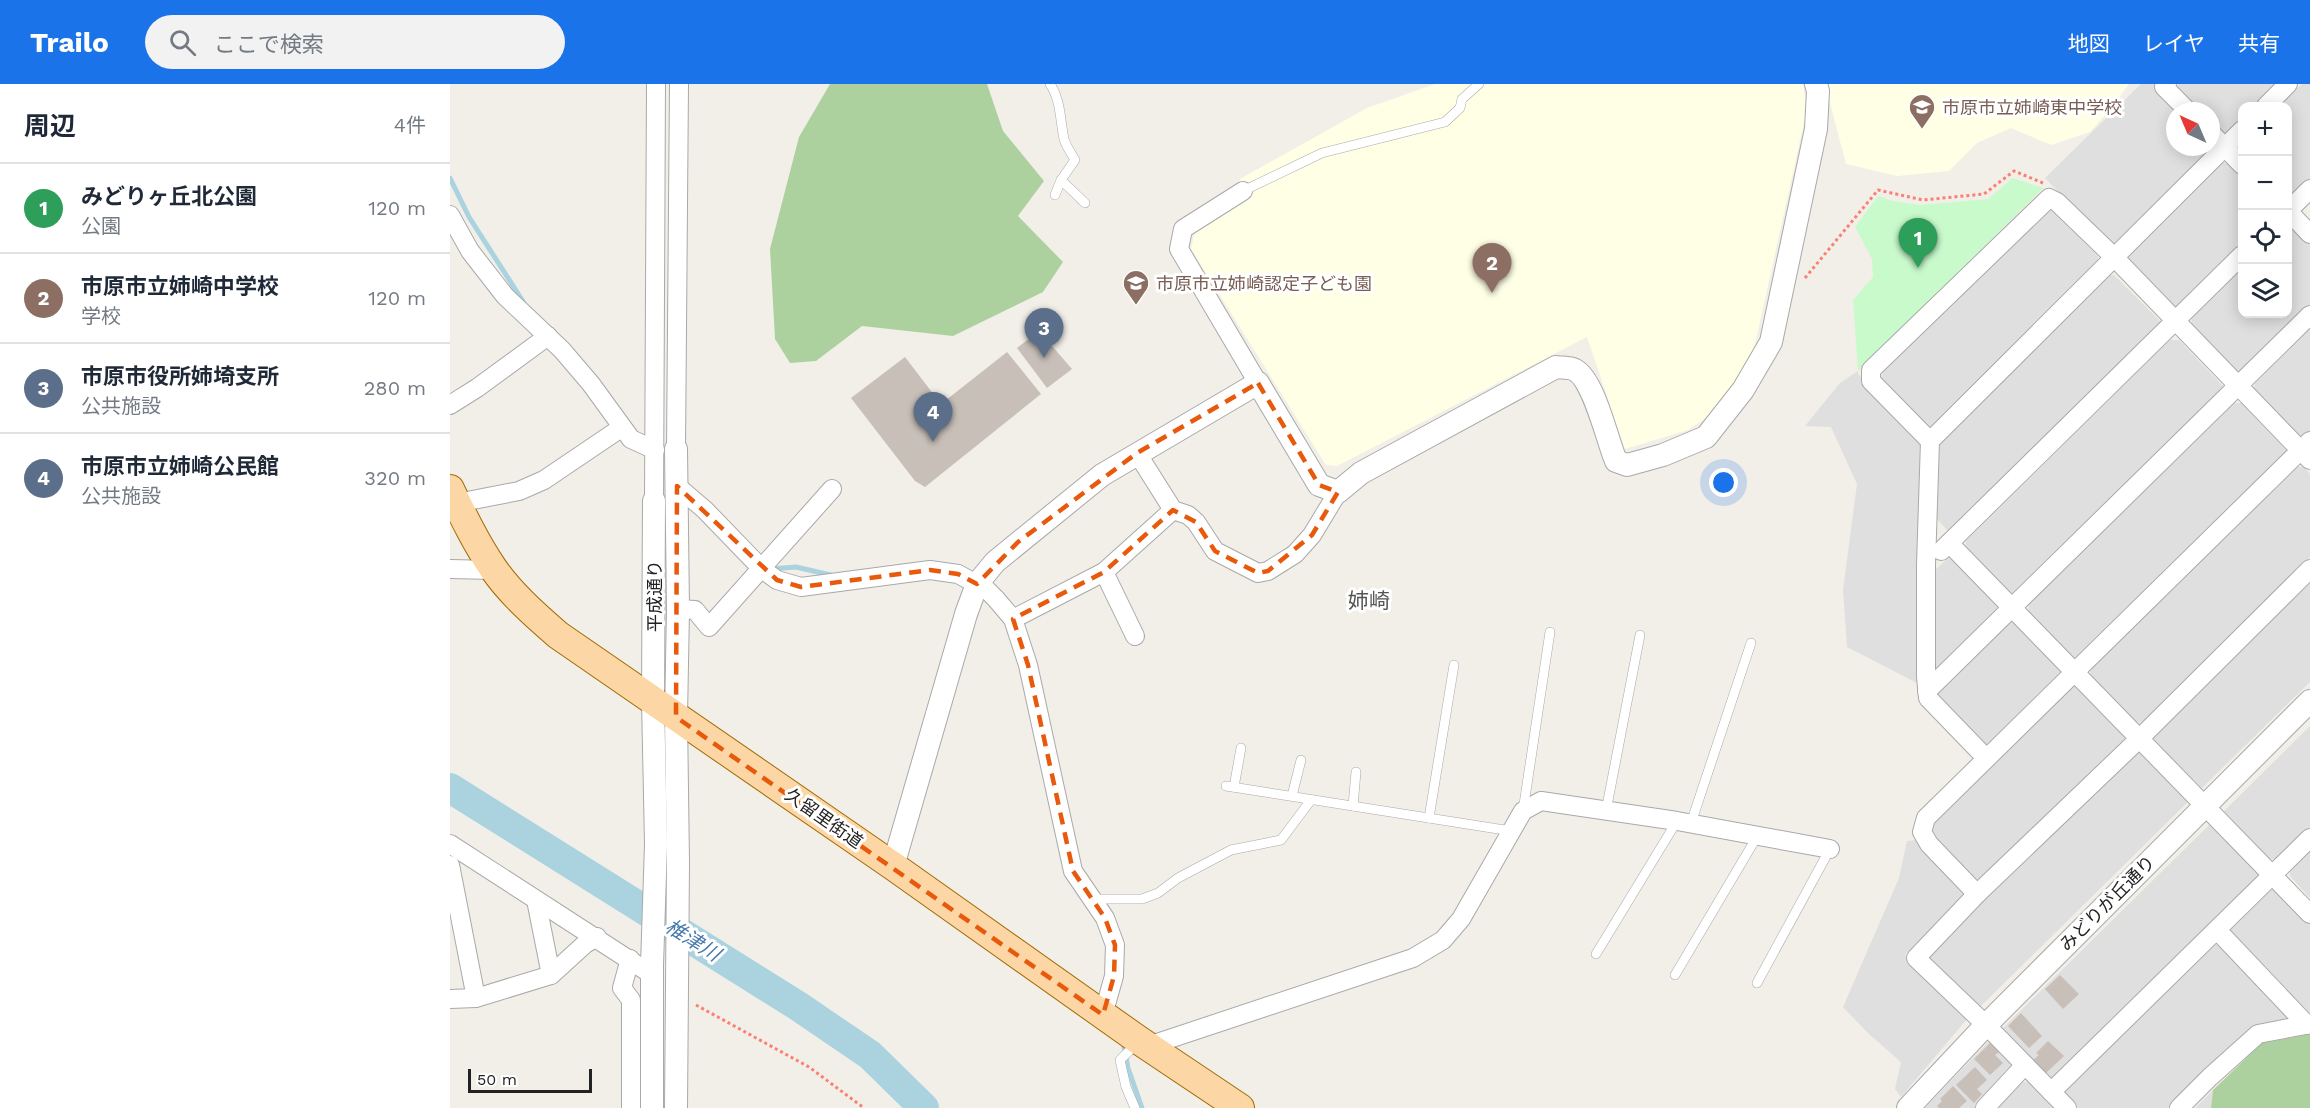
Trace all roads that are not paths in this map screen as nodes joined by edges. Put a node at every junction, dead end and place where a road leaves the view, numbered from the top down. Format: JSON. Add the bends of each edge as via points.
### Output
{"nodes":[{"id":1,"x":656,"y":84,"type":"edge"},
{"id":2,"x":679,"y":84,"type":"edge"},
{"id":3,"x":1050,"y":84,"type":"edge"},
{"id":4,"x":1479,"y":84,"type":"edge"},
{"id":5,"x":1815,"y":84,"type":"edge"},
{"id":6,"x":2167,"y":84,"type":"edge"},
{"id":7,"x":2288,"y":84,"type":"edge"},
{"id":8,"x":2179,"y":102,"type":"edge"},
{"id":9,"x":2270,"y":102,"type":"edge"},
{"id":10,"x":2238,"y":134,"type":"edge"},
{"id":11,"x":2220,"y":142,"type":"edge"},
{"id":12,"x":2225,"y":147,"type":"junction"},
{"id":13,"x":2238,"y":161,"type":"edge"},
{"id":14,"x":1061,"y":180,"type":"junction"},
{"id":15,"x":2310,"y":189,"type":"edge"},
{"id":16,"x":1243,"y":191,"type":"joint"},
{"id":17,"x":1055,"y":195,"type":"dead end"},
{"id":18,"x":1084,"y":203,"type":"dead end"},
{"id":19,"x":2289,"y":210,"type":"edge"},
{"id":20,"x":450,"y":215,"type":"edge"},
{"id":21,"x":2292,"y":215,"type":"edge"},
{"id":22,"x":2310,"y":234,"type":"edge"},
{"id":23,"x":2114,"y":257,"type":"junction"},
{"id":24,"x":2238,"y":259,"type":"edge"},
{"id":25,"x":2310,"y":315,"type":"edge"},
{"id":26,"x":2175,"y":321,"type":"junction"},
{"id":27,"x":548,"y":336,"type":"junction"},
{"id":28,"x":1258,"y":383,"type":"junction"},
{"id":29,"x":2238,"y":386,"type":"junction"},
{"id":30,"x":450,"y":405,"type":"edge"},
{"id":31,"x":621,"y":428,"type":"junction"},
{"id":32,"x":1930,"y":441,"type":"junction"},
{"id":33,"x":665,"y":450,"type":"junction"},
{"id":34,"x":2307,"y":451,"type":"edge"},
{"id":35,"x":1137,"y":453,"type":"junction"},
{"id":36,"x":677,"y":486,"type":"junction"},
{"id":37,"x":832,"y":489,"type":"dead end"},
{"id":38,"x":1338,"y":492,"type":"junction"},
{"id":39,"x":453,"y":496,"type":"edge"},
{"id":40,"x":654,"y":501,"type":"joint"},
{"id":41,"x":1173,"y":510,"type":"junction"},
{"id":42,"x":1949,"y":543,"type":"junction"},
{"id":43,"x":1926,"y":565,"type":"junction"},
{"id":44,"x":450,"y":569,"type":"edge"},
{"id":45,"x":762,"y":569,"type":"junction"},
{"id":46,"x":2310,"y":569,"type":"edge"},
{"id":47,"x":494,"y":570,"type":"junction"},
{"id":48,"x":1104,"y":572,"type":"junction"},
{"id":49,"x":977,"y":584,"type":"junction"},
{"id":50,"x":2012,"y":608,"type":"junction"},
{"id":51,"x":678,"y":609,"type":"junction"},
{"id":52,"x":1013,"y":619,"type":"junction"},
{"id":53,"x":1550,"y":632,"type":"dead end"},
{"id":54,"x":1640,"y":635,"type":"dead end"},
{"id":55,"x":1135,"y":636,"type":"dead end"},
{"id":56,"x":1751,"y":643,"type":"dead end"},
{"id":57,"x":1454,"y":665,"type":"dead end"},
{"id":58,"x":2074,"y":672,"type":"junction"},
{"id":59,"x":1927,"y":691,"type":"junction"},
{"id":60,"x":653,"y":700,"type":"junction"},
{"id":61,"x":2310,"y":701,"type":"edge"},
{"id":62,"x":676,"y":717,"type":"junction"},
{"id":63,"x":2139,"y":739,"type":"junction"},
{"id":64,"x":1241,"y":748,"type":"dead end"},
{"id":65,"x":1986,"y":758,"type":"junction"},
{"id":66,"x":1301,"y":760,"type":"dead end"},
{"id":67,"x":1356,"y":772,"type":"dead end"},
{"id":68,"x":1292,"y":796,"type":"junction"},
{"id":69,"x":1311,"y":800,"type":"junction"},
{"id":70,"x":1353,"y":806,"type":"junction"},
{"id":71,"x":2204,"y":806,"type":"junction"},
{"id":72,"x":1523,"y":811,"type":"junction"},
{"id":73,"x":1606,"y":811,"type":"junction"},
{"id":74,"x":1429,"y":818,"type":"junction"},
{"id":75,"x":1684,"y":822,"type":"junction"},
{"id":76,"x":1511,"y":831,"type":"junction"},
{"id":77,"x":1758,"y":835,"type":"junction"},
{"id":78,"x":2310,"y":838,"type":"edge"},
{"id":79,"x":450,"y":844,"type":"edge"},
{"id":80,"x":1830,"y":849,"type":"joint"},
{"id":81,"x":450,"y":865,"type":"edge"},
{"id":82,"x":893,"y":866,"type":"junction"},
{"id":83,"x":2272,"y":876,"type":"junction"},
{"id":84,"x":1977,"y":894,"type":"junction"},
{"id":85,"x":536,"y":900,"type":"junction"},
{"id":86,"x":1092,"y":900,"type":"junction"},
{"id":87,"x":2310,"y":914,"type":"edge"},
{"id":88,"x":2217,"y":930,"type":"junction"},
{"id":89,"x":597,"y":937,"type":"junction"},
{"id":90,"x":1596,"y":954,"type":"dead end"},
{"id":91,"x":630,"y":959,"type":"junction"},
{"id":92,"x":651,"y":969,"type":"junction"},
{"id":93,"x":551,"y":975,"type":"junction"},
{"id":94,"x":1675,"y":975,"type":"dead end"},
{"id":95,"x":1757,"y":983,"type":"dead end"},
{"id":96,"x":476,"y":998,"type":"junction"},
{"id":97,"x":450,"y":999,"type":"edge"},
{"id":98,"x":1103,"y":1015,"type":"junction"},
{"id":99,"x":1986,"y":1025,"type":"junction"},
{"id":100,"x":2308,"y":1025,"type":"edge"},
{"id":101,"x":1136,"y":1049,"type":"junction"},
{"id":102,"x":2025,"y":1065,"type":"junction"},
{"id":103,"x":2051,"y":1092,"type":"junction"},
{"id":104,"x":1911,"y":1107,"type":"edge"},
{"id":105,"x":631,"y":1108,"type":"edge"},
{"id":106,"x":652,"y":1108,"type":"edge"},
{"id":107,"x":676,"y":1108,"type":"edge"},
{"id":108,"x":1135,"y":1108,"type":"edge"},
{"id":109,"x":1240,"y":1108,"type":"edge"},
{"id":110,"x":1985,"y":1108,"type":"edge"},
{"id":111,"x":2067,"y":1108,"type":"edge"},
{"id":112,"x":2179,"y":1108,"type":"edge"}],
"edges":[{"from":1,"to":33,"type":"street","name":"平成通り"},
{"from":2,"to":33,"type":"street","name":"平成通り"},
{"from":3,"to":14,"type":"lane","via":[[1063,121],[1064,139],[1075,160]]},
{"from":4,"to":16,"type":"lane","via":[[1445,122],[1322,153]]},
{"from":5,"to":38,"type":"street","via":[[1816,129],[1771,342],[1743,390],[1706,437],[1627,465],[1616,461],[1595,398],[1584,378],[1574,369],[1556,367],[1361,473]]},
{"from":6,"to":8,"type":"street","via":[[2164,87]]},
{"from":7,"to":9,"type":"street"},
{"from":10,"to":12,"type":"street"},
{"from":11,"to":12,"type":"street"},
{"from":12,"to":13,"type":"street"},
{"from":12,"to":23,"type":"street"},
{"from":14,"to":17,"type":"lane"},
{"from":14,"to":18,"type":"lane"},
{"from":15,"to":19,"type":"street"},
{"from":16,"to":28,"type":"street","via":[[1183,229],[1179,249]]},
{"from":20,"to":27,"type":"street","via":[[484,271]]},
{"from":21,"to":22,"type":"street"},
{"from":23,"to":26,"type":"street"},
{"from":23,"to":32,"type":"street"},
{"from":23,"to":32,"type":"street","via":[[2049,198],[1871,370],[1870,381]]},
{"from":24,"to":26,"type":"street"},
{"from":25,"to":29,"type":"street"},
{"from":26,"to":29,"type":"street"},
{"from":26,"to":42,"type":"street"},
{"from":27,"to":30,"type":"street"},
{"from":27,"to":31,"type":"street","via":[[591,384]]},
{"from":28,"to":35,"type":"street"},
{"from":28,"to":38,"type":"street","via":[[1319,486]]},
{"from":29,"to":34,"type":"street"},
{"from":29,"to":50,"type":"street"},
{"from":31,"to":33,"type":"street","via":[[631,440]]},
{"from":31,"to":39,"type":"street","via":[[544,480],[519,491]]},
{"from":32,"to":43,"type":"street"},
{"from":33,"to":36,"type":"street","name":"平成通り"},
{"from":33,"to":40,"type":"street","name":"平成通り"},
{"from":34,"to":58,"type":"street"},
{"from":35,"to":41,"type":"street"},
{"from":35,"to":49,"type":"street","via":[[1102,475],[1018,542]]},
{"from":36,"to":45,"type":"street"},
{"from":36,"to":51,"type":"street","name":"平成通り"},
{"from":37,"to":45,"type":"street"},
{"from":38,"to":41,"type":"street","via":[[1312,535],[1295,554],[1268,572],[1258,573],[1215,551],[1196,522]]},
{"from":39,"to":47,"type":"main road","name":"久留里街道"},
{"from":40,"to":60,"type":"street","name":"平成通り"},
{"from":41,"to":48,"type":"street"},
{"from":42,"to":43,"type":"street"},
{"from":42,"to":50,"type":"street"},
{"from":43,"to":59,"type":"street"},
{"from":44,"to":47,"type":"street"},
{"from":45,"to":49,"type":"street","via":[[777,580],[801,587],[930,570],[958,574]]},
{"from":45,"to":51,"type":"street","via":[[709,627],[695,610]]},
{"from":46,"to":63,"type":"street"},
{"from":47,"to":60,"type":"main road","name":"久留里街道","via":[[558,635]]},
{"from":48,"to":52,"type":"street"},
{"from":48,"to":55,"type":"street"},
{"from":49,"to":52,"type":"street","via":[[996,598]]},
{"from":49,"to":82,"type":"street"},
{"from":50,"to":58,"type":"street"},
{"from":50,"to":59,"type":"street"},
{"from":51,"to":62,"type":"street","name":"平成通り"},
{"from":52,"to":86,"type":"street","via":[[1028,665],[1073,871]]},
{"from":53,"to":72,"type":"lane"},
{"from":54,"to":73,"type":"lane"},
{"from":56,"to":75,"type":"lane"},
{"from":57,"to":74,"type":"lane"},
{"from":58,"to":63,"type":"street"},
{"from":58,"to":65,"type":"street"},
{"from":59,"to":65,"type":"street","via":[[1928,698]]},
{"from":60,"to":62,"type":"main road","name":"久留里街道"},
{"from":60,"to":92,"type":"street","name":"平成通り","via":[[656,844]]},
{"from":61,"to":71,"type":"street","name":"みどりが丘通り"},
{"from":62,"to":82,"type":"main road","name":"久留里街道"},
{"from":62,"to":107,"type":"street","name":"平成通り"},
{"from":63,"to":71,"type":"street"},
{"from":63,"to":84,"type":"street"},
{"from":64,"to":68,"type":"lane","via":[[1230,786]]},
{"from":65,"to":84,"type":"street","via":[[1926,818],[1922,831],[1929,844]]},
{"from":66,"to":68,"type":"lane"},
{"from":67,"to":70,"type":"lane"},
{"from":68,"to":69,"type":"lane"},
{"from":69,"to":70,"type":"lane"},
{"from":69,"to":86,"type":"lane","via":[[1281,840],[1231,850],[1142,899]]},
{"from":70,"to":74,"type":"lane"},
{"from":71,"to":83,"type":"street"},
{"from":71,"to":99,"type":"street","name":"みどりが丘通り"},
{"from":72,"to":73,"type":"street","via":[[1541,801]]},
{"from":72,"to":76,"type":"street"},
{"from":73,"to":75,"type":"street"},
{"from":74,"to":76,"type":"lane"},
{"from":75,"to":77,"type":"street"},
{"from":75,"to":90,"type":"lane"},
{"from":76,"to":101,"type":"street","via":[[1461,919],[1443,940],[1413,958]]},
{"from":77,"to":80,"type":"street"},
{"from":77,"to":94,"type":"lane"},
{"from":78,"to":83,"type":"street"},
{"from":79,"to":85,"type":"street"},
{"from":80,"to":95,"type":"lane"},
{"from":81,"to":96,"type":"street"},
{"from":82,"to":98,"type":"main road","name":"久留里街道"},
{"from":83,"to":87,"type":"street"},
{"from":83,"to":88,"type":"street"},
{"from":84,"to":99,"type":"street","via":[[1916,958]]},
{"from":85,"to":89,"type":"street"},
{"from":85,"to":93,"type":"street"},
{"from":86,"to":98,"type":"street","via":[[1105,918],[1115,945],[1114,976]]},
{"from":88,"to":100,"type":"street"},
{"from":88,"to":103,"type":"street"},
{"from":89,"to":91,"type":"street"},
{"from":89,"to":93,"type":"street"},
{"from":91,"to":92,"type":"street"},
{"from":91,"to":105,"type":"street","via":[[622,988],[631,1000]]},
{"from":92,"to":106,"type":"street","name":"平成通り"},
{"from":93,"to":96,"type":"street"},
{"from":96,"to":97,"type":"street"},
{"from":98,"to":101,"type":"main road","name":"久留里街道"},
{"from":99,"to":102,"type":"street"},
{"from":99,"to":104,"type":"street","name":"みどりが丘通り"},
{"from":100,"to":112,"type":"street","via":[[2258,1034]]},
{"from":101,"to":108,"type":"lane","via":[[1126,1088]]},
{"from":101,"to":109,"type":"main road","name":"久留里街道"},
{"from":102,"to":103,"type":"street"},
{"from":102,"to":110,"type":"street"},
{"from":103,"to":111,"type":"street"}]}
